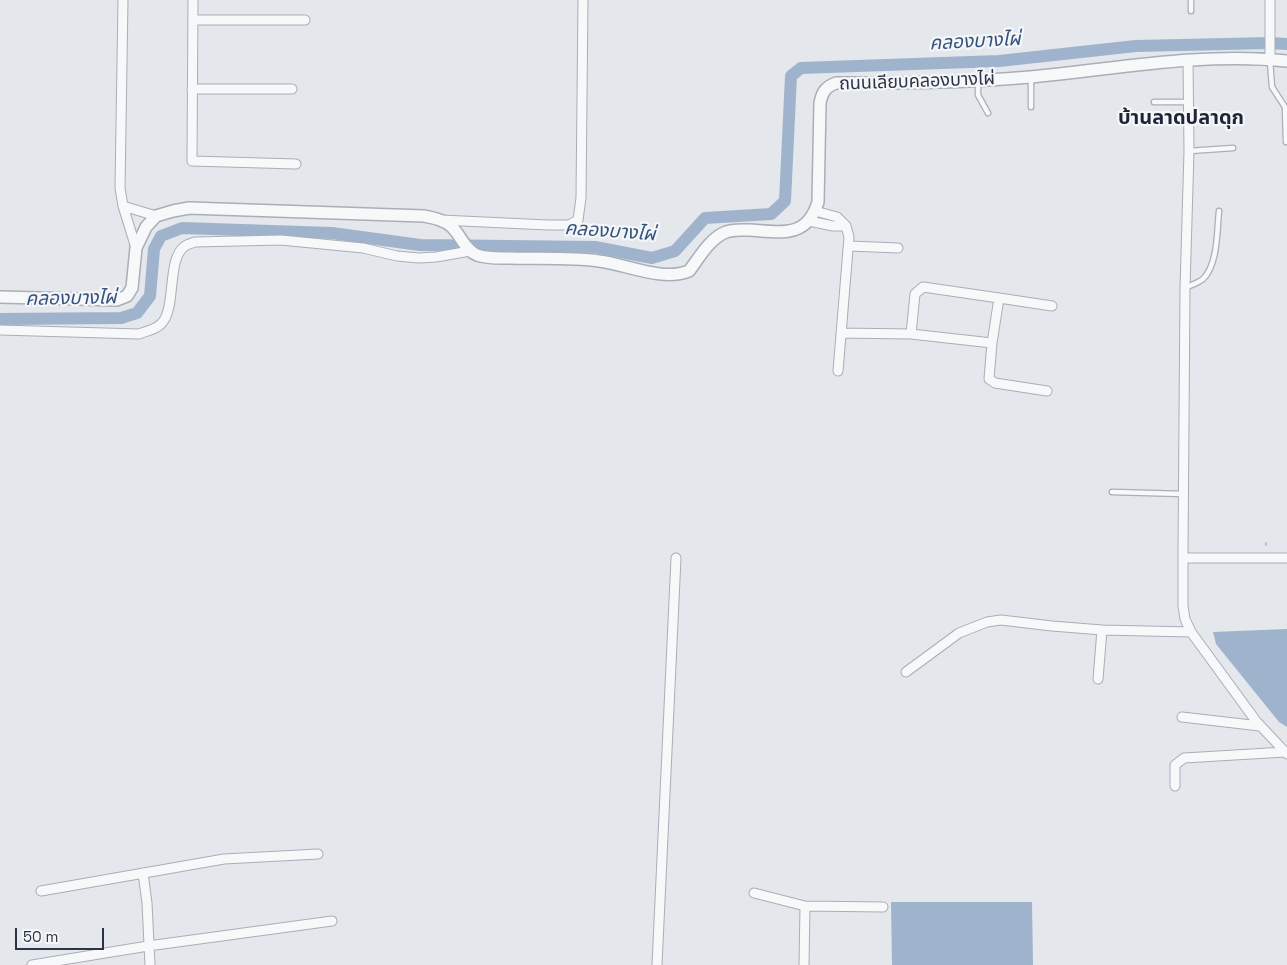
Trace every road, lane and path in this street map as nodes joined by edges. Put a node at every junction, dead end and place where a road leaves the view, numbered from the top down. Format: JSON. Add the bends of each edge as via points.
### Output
{"nodes":[{"id":1,"x":123,"y":0,"type":"edge"},
{"id":2,"x":193,"y":0,"type":"edge"},
{"id":3,"x":582,"y":0,"type":"edge"},
{"id":4,"x":1191,"y":0,"type":"edge"},
{"id":5,"x":1270,"y":0,"type":"edge"},
{"id":6,"x":1191,"y":11,"type":"dead end"},
{"id":7,"x":192,"y":20,"type":"junction"},
{"id":8,"x":305,"y":20,"type":"dead end"},
{"id":9,"x":1271,"y":56,"type":"junction"},
{"id":10,"x":1188,"y":60,"type":"junction"},
{"id":11,"x":1287,"y":61,"type":"edge"},
{"id":12,"x":1031,"y":77,"type":"junction"},
{"id":13,"x":978,"y":80,"type":"junction"},
{"id":14,"x":192,"y":89,"type":"junction"},
{"id":15,"x":292,"y":89,"type":"dead end"},
{"id":16,"x":1154,"y":102,"type":"dead end"},
{"id":17,"x":1189,"y":102,"type":"junction"},
{"id":18,"x":1031,"y":107,"type":"dead end"},
{"id":19,"x":988,"y":113,"type":"dead end"},
{"id":20,"x":1286,"y":142,"type":"edge"},
{"id":21,"x":1233,"y":148,"type":"dead end"},
{"id":22,"x":1189,"y":151,"type":"junction"},
{"id":23,"x":296,"y":164,"type":"dead end"},
{"id":24,"x":123,"y":206,"type":"junction"},
{"id":25,"x":1219,"y":211,"type":"dead end"},
{"id":26,"x":156,"y":216,"type":"junction"},
{"id":27,"x":812,"y":216,"type":"junction"},
{"id":28,"x":439,"y":219,"type":"junction"},
{"id":29,"x":849,"y":246,"type":"junction"},
{"id":30,"x":136,"y":248,"type":"junction"},
{"id":31,"x":898,"y":248,"type":"dead end"},
{"id":32,"x":468,"y":249,"type":"junction"},
{"id":33,"x":1185,"y":288,"type":"junction"},
{"id":34,"x":0,"y":297,"type":"edge"},
{"id":35,"x":999,"y":298,"type":"junction"},
{"id":36,"x":1052,"y":306,"type":"dead end"},
{"id":37,"x":0,"y":330,"type":"edge"},
{"id":38,"x":841,"y":333,"type":"junction"},
{"id":39,"x":910,"y":334,"type":"junction"},
{"id":40,"x":992,"y":343,"type":"junction"},
{"id":41,"x":838,"y":371,"type":"dead end"},
{"id":42,"x":1047,"y":391,"type":"dead end"},
{"id":43,"x":1112,"y":492,"type":"dead end"},
{"id":44,"x":1184,"y":494,"type":"junction"},
{"id":45,"x":676,"y":558,"type":"dead end"},
{"id":46,"x":1183,"y":558,"type":"junction"},
{"id":47,"x":1287,"y":558,"type":"edge"},
{"id":48,"x":1102,"y":630,"type":"junction"},
{"id":49,"x":1192,"y":632,"type":"junction"},
{"id":50,"x":906,"y":672,"type":"dead end"},
{"id":51,"x":1098,"y":679,"type":"dead end"},
{"id":52,"x":1182,"y":716,"type":"dead end"},
{"id":53,"x":1260,"y":726,"type":"junction"},
{"id":54,"x":1286,"y":753,"type":"edge"},
{"id":55,"x":1175,"y":786,"type":"dead end"},
{"id":56,"x":318,"y":854,"type":"dead end"},
{"id":57,"x":143,"y":873,"type":"junction"},
{"id":58,"x":41,"y":891,"type":"dead end"},
{"id":59,"x":754,"y":893,"type":"dead end"},
{"id":60,"x":805,"y":906,"type":"junction"},
{"id":61,"x":883,"y":907,"type":"dead end"},
{"id":62,"x":332,"y":921,"type":"dead end"},
{"id":63,"x":148,"y":946,"type":"junction"},
{"id":64,"x":32,"y":965,"type":"edge"},
{"id":65,"x":150,"y":965,"type":"edge"},
{"id":66,"x":657,"y":965,"type":"edge"},
{"id":67,"x":804,"y":965,"type":"edge"}],
"edges":[{"from":1,"to":24,"type":"street","via":[[120,188]]},
{"from":2,"to":7,"type":"street"},
{"from":3,"to":28,"type":"street","via":[[581,198],[578,220],[569,225],[548,225]]},
{"from":4,"to":6,"type":"lane"},
{"from":5,"to":9,"type":"street"},
{"from":7,"to":8,"type":"street"},
{"from":7,"to":14,"type":"street"},
{"from":9,"to":10,"type":"street","name":"ถนนเลียบคลองบางไผ่"},
{"from":9,"to":11,"type":"street","name":"ถนนเลียบคลองบางไผ่"},
{"from":9,"to":20,"type":"lane","via":[[1272,87],[1285,107]]},
{"from":10,"to":12,"type":"street","name":"ถนนเลียบคลองบางไผ่"},
{"from":10,"to":17,"type":"street"},
{"from":12,"to":13,"type":"street","name":"ถนนเลียบคลองบางไผ่"},
{"from":12,"to":18,"type":"lane"},
{"from":13,"to":19,"type":"lane","via":[[978,95]]},
{"from":13,"to":27,"type":"street","name":"ถนนเลียบคลองบางไผ่","via":[[836,83],[828,86],[820,103],[818,202]]},
{"from":14,"to":15,"type":"street"},
{"from":14,"to":23,"type":"street","via":[[192,162]]},
{"from":16,"to":17,"type":"lane"},
{"from":17,"to":22,"type":"street"},
{"from":21,"to":22,"type":"lane"},
{"from":22,"to":33,"type":"street"},
{"from":24,"to":26,"type":"street"},
{"from":24,"to":30,"type":"street"},
{"from":25,"to":33,"type":"lane","via":[[1210,271]]},
{"from":26,"to":28,"type":"street","via":[[190,208]]},
{"from":26,"to":30,"type":"street","via":[[146,227]]},
{"from":27,"to":29,"type":"street","via":[[833,226],[846,226]]},
{"from":27,"to":32,"type":"street","via":[[800,228],[790,232],[726,231],[709,245],[689,271],[680,273],[661,274],[580,259],[484,258]]},
{"from":28,"to":32,"type":"street","via":[[451,226]]},
{"from":29,"to":31,"type":"street"},
{"from":29,"to":38,"type":"street"},
{"from":30,"to":34,"type":"street","via":[[132,288],[117,300]]},
{"from":32,"to":37,"type":"street","via":[[419,258],[363,248],[281,240],[195,242],[183,247],[179,253],[167,314],[155,328],[139,334]]},
{"from":33,"to":44,"type":"street"},
{"from":35,"to":36,"type":"street"},
{"from":35,"to":39,"type":"street","via":[[923,287],[915,294]]},
{"from":35,"to":40,"type":"street"},
{"from":38,"to":39,"type":"street"},
{"from":38,"to":41,"type":"street"},
{"from":39,"to":40,"type":"street"},
{"from":40,"to":42,"type":"street","via":[[989,379],[994,383]]},
{"from":43,"to":44,"type":"lane"},
{"from":44,"to":46,"type":"street"},
{"from":45,"to":66,"type":"street"},
{"from":46,"to":47,"type":"street"},
{"from":46,"to":49,"type":"street","via":[[1183,606]]},
{"from":48,"to":49,"type":"street"},
{"from":48,"to":50,"type":"street","via":[[1001,620],[988,622],[959,632]]},
{"from":48,"to":51,"type":"street"},
{"from":49,"to":53,"type":"street"},
{"from":52,"to":53,"type":"street"},
{"from":53,"to":54,"type":"street"},
{"from":54,"to":55,"type":"street","via":[[1184,758],[1175,765]]},
{"from":56,"to":57,"type":"street","via":[[224,859]]},
{"from":57,"to":58,"type":"street"},
{"from":57,"to":63,"type":"street"},
{"from":59,"to":60,"type":"street"},
{"from":60,"to":61,"type":"street"},
{"from":60,"to":67,"type":"street"},
{"from":62,"to":63,"type":"street"},
{"from":63,"to":64,"type":"street"},
{"from":63,"to":65,"type":"street"}]}
